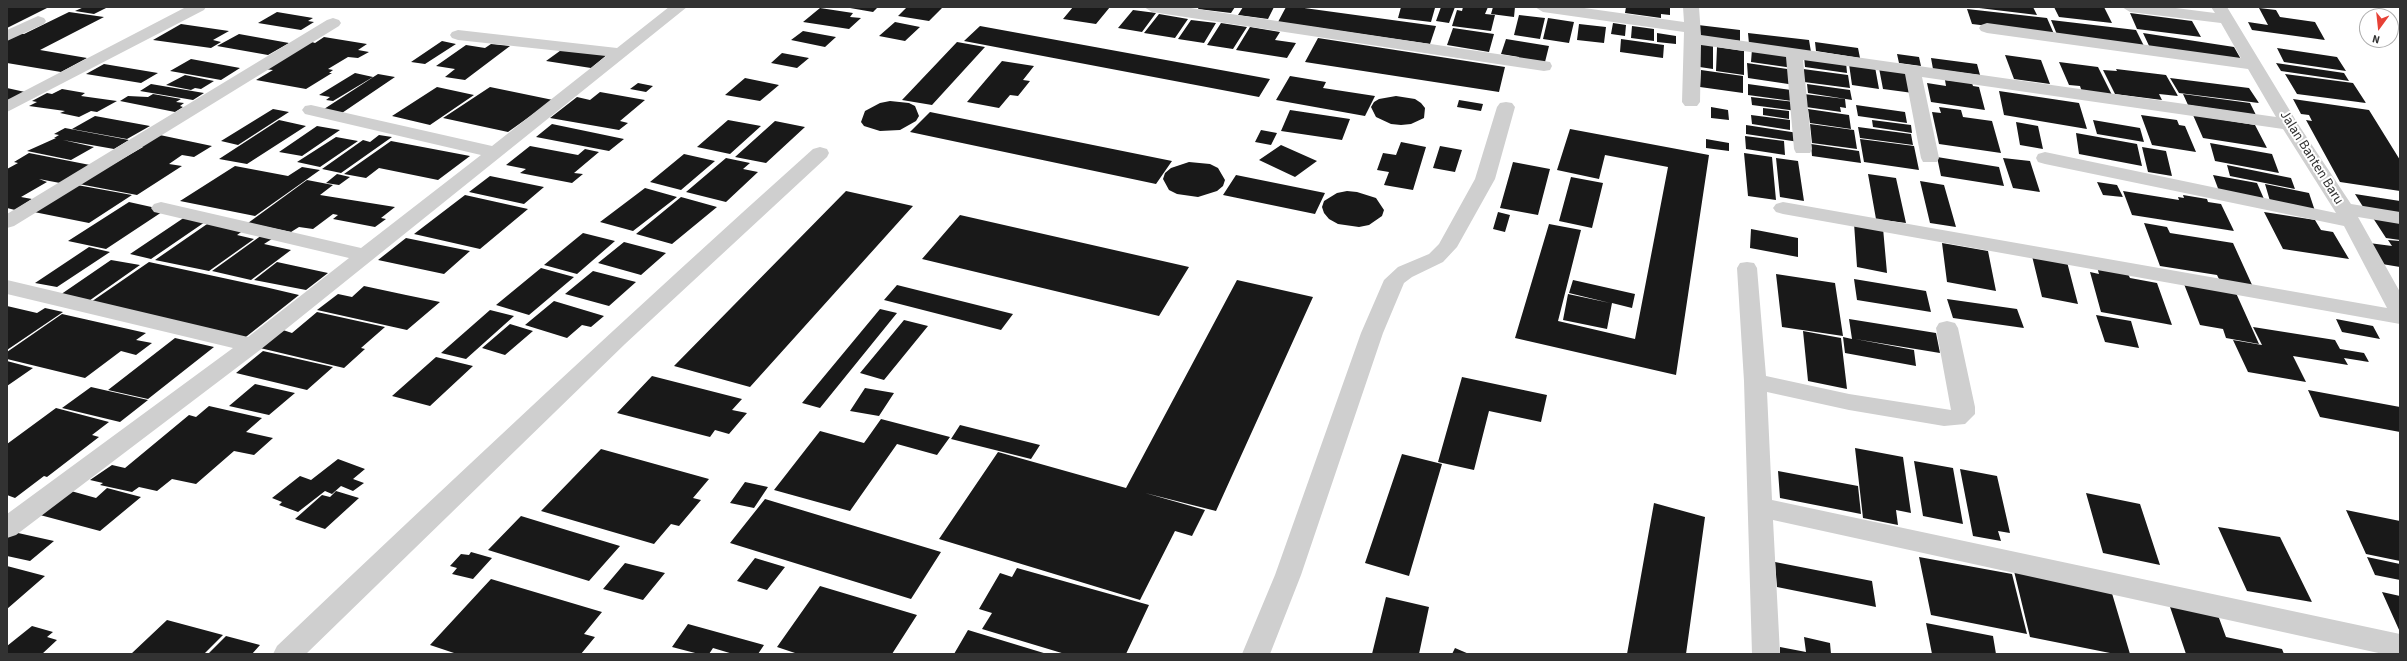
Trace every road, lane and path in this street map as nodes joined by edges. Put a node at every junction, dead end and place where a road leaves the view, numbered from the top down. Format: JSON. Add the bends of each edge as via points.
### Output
{"nodes":[{"id":1,"x":198,"y":7,"type":"edge"},
{"id":2,"x":679,"y":7,"type":"edge"},
{"id":3,"x":1152,"y":7,"type":"edge"},
{"id":4,"x":1543,"y":7,"type":"edge"},
{"id":5,"x":1691,"y":7,"type":"edge"},
{"id":6,"x":2130,"y":7,"type":"edge"},
{"id":7,"x":2222,"y":13,"type":"edge"},
{"id":8,"x":38,"y":21,"type":"dead end"},
{"id":9,"x":333,"y":23,"type":"dead end"},
{"id":10,"x":1987,"y":28,"type":"dead end"},
{"id":11,"x":1693,"y":33,"type":"junction"},
{"id":12,"x":458,"y":35,"type":"dead end"},
{"id":13,"x":7,"y":36,"type":"edge"},
{"id":14,"x":620,"y":53,"type":"junction"},
{"id":15,"x":1794,"y":53,"type":"junction"},
{"id":16,"x":2255,"y":65,"type":"junction"},
{"id":17,"x":1544,"y":66,"type":"dead end"},
{"id":18,"x":1912,"y":70,"type":"junction"},
{"id":19,"x":1691,"y":102,"type":"dead end"},
{"id":20,"x":7,"y":107,"type":"edge"},
{"id":21,"x":1506,"y":107,"type":"dead end"},
{"id":22,"x":311,"y":110,"type":"dead end"},
{"id":23,"x":2289,"y":124,"type":"junction"},
{"id":24,"x":1803,"y":149,"type":"dead end"},
{"id":25,"x":494,"y":152,"type":"junction"},
{"id":26,"x":820,"y":153,"type":"dead end"},
{"id":27,"x":1930,"y":158,"type":"dead end"},
{"id":28,"x":2045,"y":158,"type":"dead end"},
{"id":29,"x":160,"y":208,"type":"dead end"},
{"id":30,"x":1783,"y":208,"type":"dead end"},
{"id":31,"x":2347,"y":216,"type":"junction"},
{"id":32,"x":2400,"y":218,"type":"edge"},
{"id":33,"x":7,"y":222,"type":"edge"},
{"id":34,"x":363,"y":255,"type":"junction"},
{"id":35,"x":1747,"y":268,"type":"dead end"},
{"id":36,"x":7,"y":287,"type":"edge"},
{"id":37,"x":2400,"y":311,"type":"edge"},
{"id":38,"x":2400,"y":317,"type":"edge"},
{"id":39,"x":1947,"y":328,"type":"dead end"},
{"id":40,"x":252,"y":345,"type":"junction"},
{"id":41,"x":1755,"y":381,"type":"junction"},
{"id":42,"x":1760,"y":507,"type":"junction"},
{"id":43,"x":7,"y":528,"type":"edge"},
{"id":44,"x":2400,"y":646,"type":"edge"},
{"id":45,"x":287,"y":654,"type":"edge"},
{"id":46,"x":1256,"y":654,"type":"edge"},
{"id":47,"x":1766,"y":654,"type":"edge"}],
"edges":[{"from":1,"to":20,"type":"street"},
{"from":2,"to":14,"type":"street"},
{"from":3,"to":17,"type":"street"},
{"from":4,"to":11,"type":"street"},
{"from":5,"to":11,"type":"street"},
{"from":6,"to":7,"type":"street"},
{"from":7,"to":16,"type":"street","name":"Jalan Banten Baru"},
{"from":8,"to":13,"type":"street"},
{"from":9,"to":33,"type":"street"},
{"from":10,"to":16,"type":"street"},
{"from":11,"to":15,"type":"street"},
{"from":11,"to":19,"type":"street"},
{"from":12,"to":14,"type":"street"},
{"from":14,"to":25,"type":"street"},
{"from":15,"to":18,"type":"street"},
{"from":15,"to":24,"type":"street"},
{"from":16,"to":23,"type":"street","name":"Jalan Banten Baru"},
{"from":18,"to":23,"type":"street"},
{"from":18,"to":27,"type":"street"},
{"from":21,"to":46,"type":"street","via":[[1485,179],[1447,247],[1436,258],[1405,272],[1395,280],[1372,333],[1288,575]]},
{"from":22,"to":25,"type":"street"},
{"from":23,"to":31,"type":"street","name":"Jalan Banten Baru"},
{"from":25,"to":34,"type":"street"},
{"from":26,"to":45,"type":"street","via":[[506,442]]},
{"from":28,"to":31,"type":"street"},
{"from":29,"to":34,"type":"street"},
{"from":30,"to":38,"type":"street"},
{"from":31,"to":32,"type":"street"},
{"from":31,"to":37,"type":"street","name":"Jalan Banten Baru"},
{"from":34,"to":40,"type":"street"},
{"from":35,"to":41,"type":"street"},
{"from":36,"to":40,"type":"street"},
{"from":39,"to":41,"type":"street","via":[[1963,407],[1963,414],[1957,418],[1849,402]]},
{"from":40,"to":43,"type":"street"},
{"from":41,"to":42,"type":"street"},
{"from":42,"to":44,"type":"street"},
{"from":42,"to":47,"type":"street"}]}
